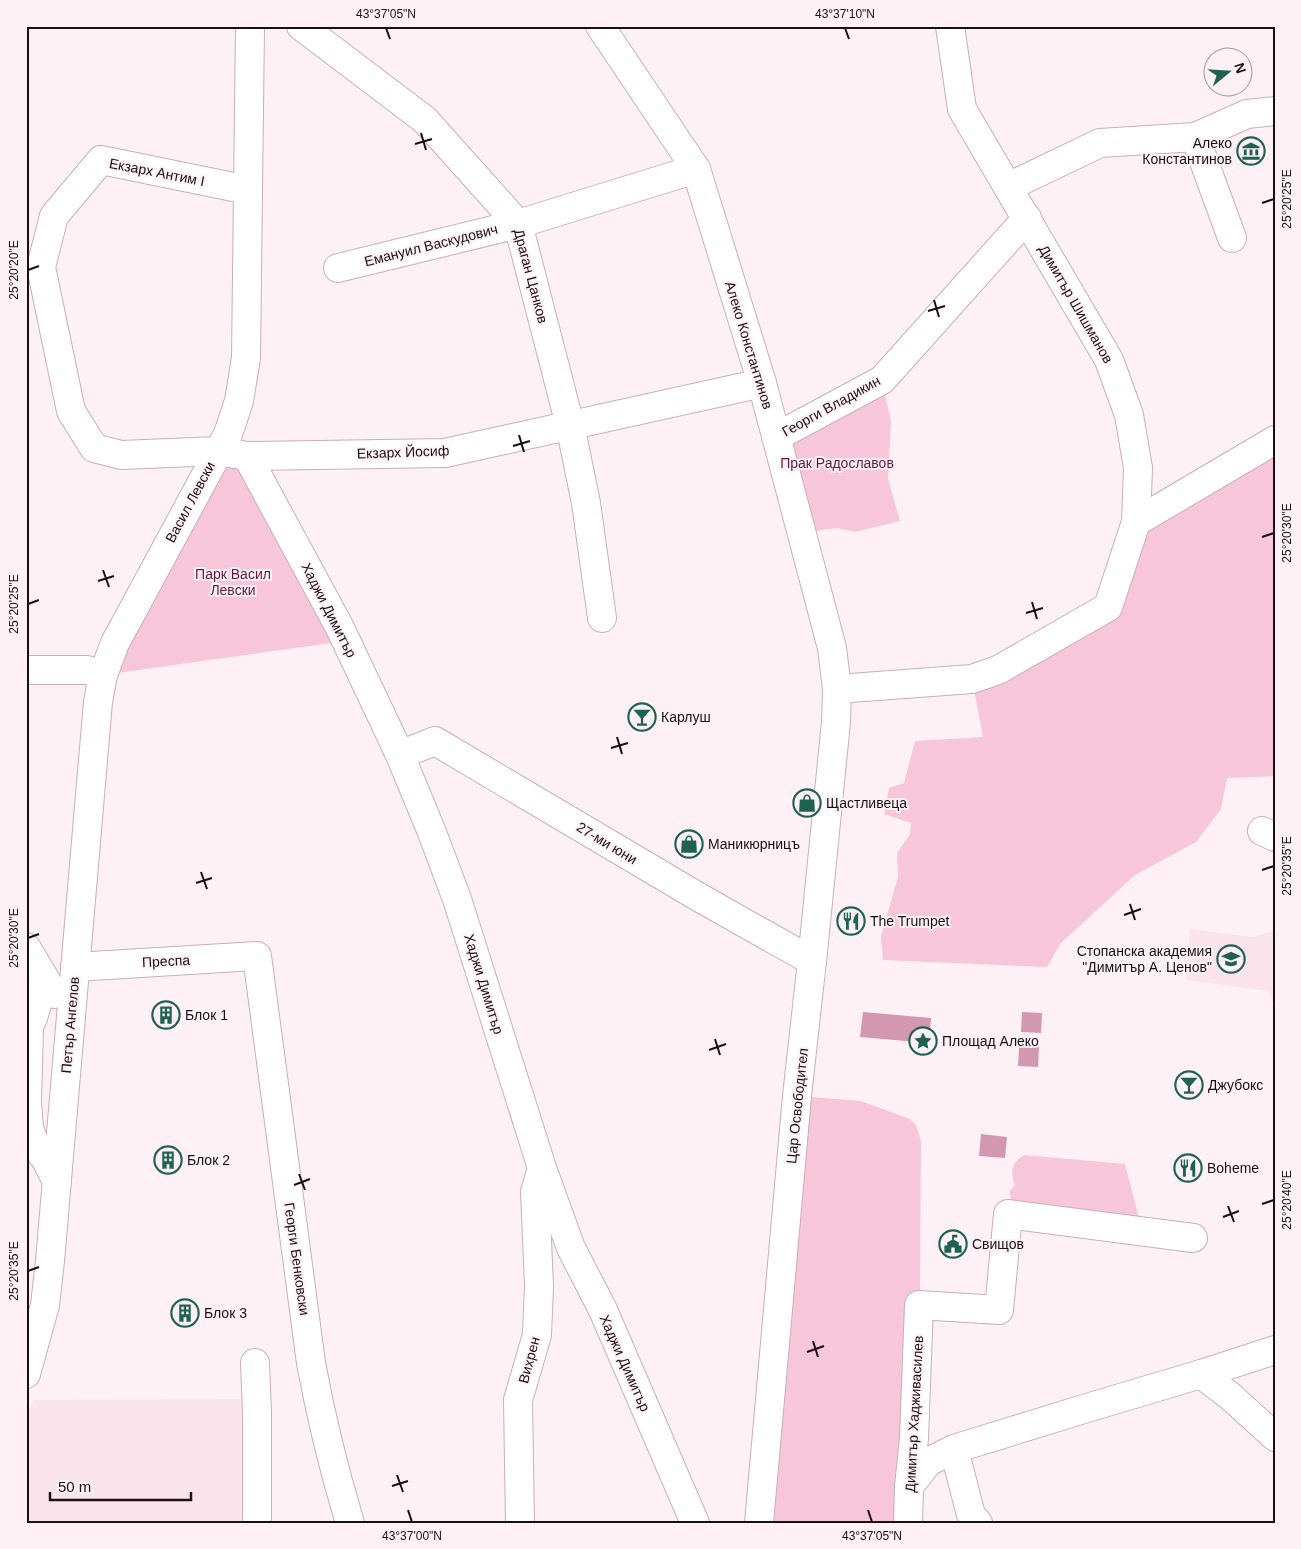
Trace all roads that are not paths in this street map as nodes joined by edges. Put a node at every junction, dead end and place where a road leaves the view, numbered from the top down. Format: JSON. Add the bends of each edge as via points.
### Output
{"nodes":[{"id":1,"x":250,"y":26,"type":"edge"},
{"id":2,"x":301,"y":26,"type":"edge"},
{"id":3,"x":600,"y":26,"type":"edge"},
{"id":4,"x":950,"y":26,"type":"edge"},
{"id":5,"x":1275,"y":111,"type":"edge"},
{"id":6,"x":1196,"y":137,"type":"junction"},
{"id":7,"x":696,"y":169,"type":"junction"},
{"id":8,"x":1008,"y":187,"type":"junction"},
{"id":9,"x":248,"y":190,"type":"junction"},
{"id":10,"x":1026,"y":218,"type":"junction"},
{"id":11,"x":518,"y":224,"type":"junction"},
{"id":12,"x":1232,"y":238,"type":"dead end"},
{"id":13,"x":338,"y":268,"type":"dead end"},
{"id":14,"x":53,"y":327,"type":"joint"},
{"id":15,"x":762,"y":383,"type":"junction"},
{"id":16,"x":570,"y":425,"type":"junction"},
{"id":17,"x":776,"y":437,"type":"junction"},
{"id":18,"x":1275,"y":440,"type":"edge"},
{"id":19,"x":218,"y":451,"type":"junction"},
{"id":20,"x":247,"y":456,"type":"junction"},
{"id":21,"x":1136,"y":522,"type":"junction"},
{"id":22,"x":602,"y":618,"type":"dead end"},
{"id":23,"x":26,"y":670,"type":"edge"},
{"id":24,"x":103,"y":674,"type":"junction"},
{"id":25,"x":837,"y":689,"type":"junction"},
{"id":26,"x":400,"y":755,"type":"junction"},
{"id":27,"x":26,"y":948,"type":"edge"},
{"id":28,"x":257,"y":956,"type":"joint"},
{"id":29,"x":812,"y":961,"type":"junction"},
{"id":30,"x":75,"y":966,"type":"junction"},
{"id":31,"x":44,"y":980,"type":"junction"},
{"id":32,"x":71,"y":1021,"type":"junction"},
{"id":33,"x":542,"y":1168,"type":"junction"},
{"id":34,"x":57,"y":1182,"type":"junction"},
{"id":35,"x":1193,"y":1238,"type":"dead end"},
{"id":36,"x":36,"y":1304,"type":"edge"},
{"id":37,"x":1275,"y":1350,"type":"edge"},
{"id":38,"x":255,"y":1363,"type":"dead end"},
{"id":39,"x":26,"y":1374,"type":"edge"},
{"id":40,"x":1201,"y":1374,"type":"junction"},
{"id":41,"x":1275,"y":1437,"type":"edge"},
{"id":42,"x":954,"y":1450,"type":"junction"},
{"id":43,"x":909,"y":1487,"type":"junction"},
{"id":44,"x":257,"y":1523,"type":"edge"},
{"id":45,"x":350,"y":1523,"type":"edge"},
{"id":46,"x":520,"y":1523,"type":"edge"},
{"id":47,"x":695,"y":1523,"type":"edge"},
{"id":48,"x":758,"y":1523,"type":"edge"},
{"id":49,"x":908,"y":1523,"type":"edge"},
{"id":50,"x":978,"y":1523,"type":"edge"}],
"edges":[{"from":1,"to":9,"type":"street"},
{"from":2,"to":11,"type":"street","name":"Драган Цанков","via":[[425,120]]},
{"from":3,"to":7,"type":"street","name":"Алеко Константинов"},
{"from":4,"to":8,"type":"street","name":"Димитър Шишманов","via":[[962,108]]},
{"from":5,"to":6,"type":"street","via":[[1247,114]]},
{"from":6,"to":8,"type":"street","via":[[1100,143]]},
{"from":6,"to":12,"type":"street"},
{"from":7,"to":11,"type":"street","name":"Емануил Васкудович"},
{"from":7,"to":15,"type":"street","name":"Алеко Константинов"},
{"from":8,"to":10,"type":"street","name":"Димитър Шишманов"},
{"from":9,"to":14,"type":"street","name":"Екзарх Антим I","via":[[101,160],[54,216],[41,267]]},
{"from":9,"to":19,"type":"street","via":[[246,358],[240,401]]},
{"from":10,"to":17,"type":"street","name":"Георги Владикин","via":[[882,380]]},
{"from":10,"to":21,"type":"street","name":"Димитър Шишманов","via":[[1109,360],[1129,415],[1138,468]]},
{"from":11,"to":13,"type":"street","name":"Емануил Васкудович"},
{"from":11,"to":16,"type":"street","name":"Драган Цанков"},
{"from":14,"to":19,"type":"street","name":"Васил Левски","via":[[70,411],[94,448],[121,456]]},
{"from":15,"to":16,"type":"street","name":"Екзарх Йосиф"},
{"from":15,"to":17,"type":"street","name":"Алеко Константинов"},
{"from":16,"to":20,"type":"street","name":"Екзарх Йосиф","via":[[445,453]]},
{"from":16,"to":22,"type":"street","name":"Драган Цанков","via":[[586,503]]},
{"from":17,"to":25,"type":"street","name":"Алеко Константинов","via":[[832,648]]},
{"from":18,"to":21,"type":"street"},
{"from":19,"to":20,"type":"street","name":"Екзарх Йосиф"},
{"from":19,"to":24,"type":"street","name":"Васил Левски","via":[[115,643]]},
{"from":20,"to":26,"type":"street","name":"Хаджи Димитър","via":[[340,628]]},
{"from":21,"to":25,"type":"street","name":"Димитър Шишманов","via":[[1108,607],[998,670],[972,679]]},
{"from":23,"to":24,"type":"street","via":[[86,670]]},
{"from":24,"to":30,"type":"street","name":"Петър Ангелов"},
{"from":25,"to":29,"type":"street","name":"Цар Освободител"},
{"from":26,"to":29,"type":"street","name":"27-ми юни","via":[[435,741]]},
{"from":26,"to":33,"type":"street","name":"Хаджи Димитър","via":[[457,899]]},
{"from":27,"to":31,"type":"street"},
{"from":28,"to":30,"type":"street","name":"Преспа"},
{"from":28,"to":45,"type":"street","name":"Георги Бенковски","via":[[311,1363],[336,1477]]},
{"from":29,"to":48,"type":"street","name":"Цар Освободител"},
{"from":30,"to":32,"type":"street","name":"Петър Ангелов"},
{"from":31,"to":32,"type":"street"},
{"from":31,"to":34,"type":"street","via":[[30,1026],[29,1128],[36,1147]]},
{"from":32,"to":34,"type":"street","name":"Петър Ангелов"},
{"from":33,"to":46,"type":"street","name":"Вихрен","via":[[535,1192],[539,1286],[537,1336],[518,1400]]},
{"from":33,"to":47,"type":"street","name":"Хаджи Димитър","via":[[571,1248],[603,1310]]},
{"from":34,"to":36,"type":"street","name":"Петър Ангелов","via":[[50,1261]]},
{"from":35,"to":43,"type":"street","name":"Димитър Хадживасилев","via":[[1008,1214],[999,1310],[919,1305]]},
{"from":36,"to":39,"type":"street","name":"Петър Ангелов"},
{"from":37,"to":40,"type":"street"},
{"from":38,"to":44,"type":"street"},
{"from":40,"to":41,"type":"street"},
{"from":40,"to":42,"type":"street"},
{"from":42,"to":43,"type":"street","via":[[928,1462]]},
{"from":42,"to":50,"type":"street","via":[[971,1515]]},
{"from":43,"to":49,"type":"street","name":"Димитър Хадживасилев"}]}
